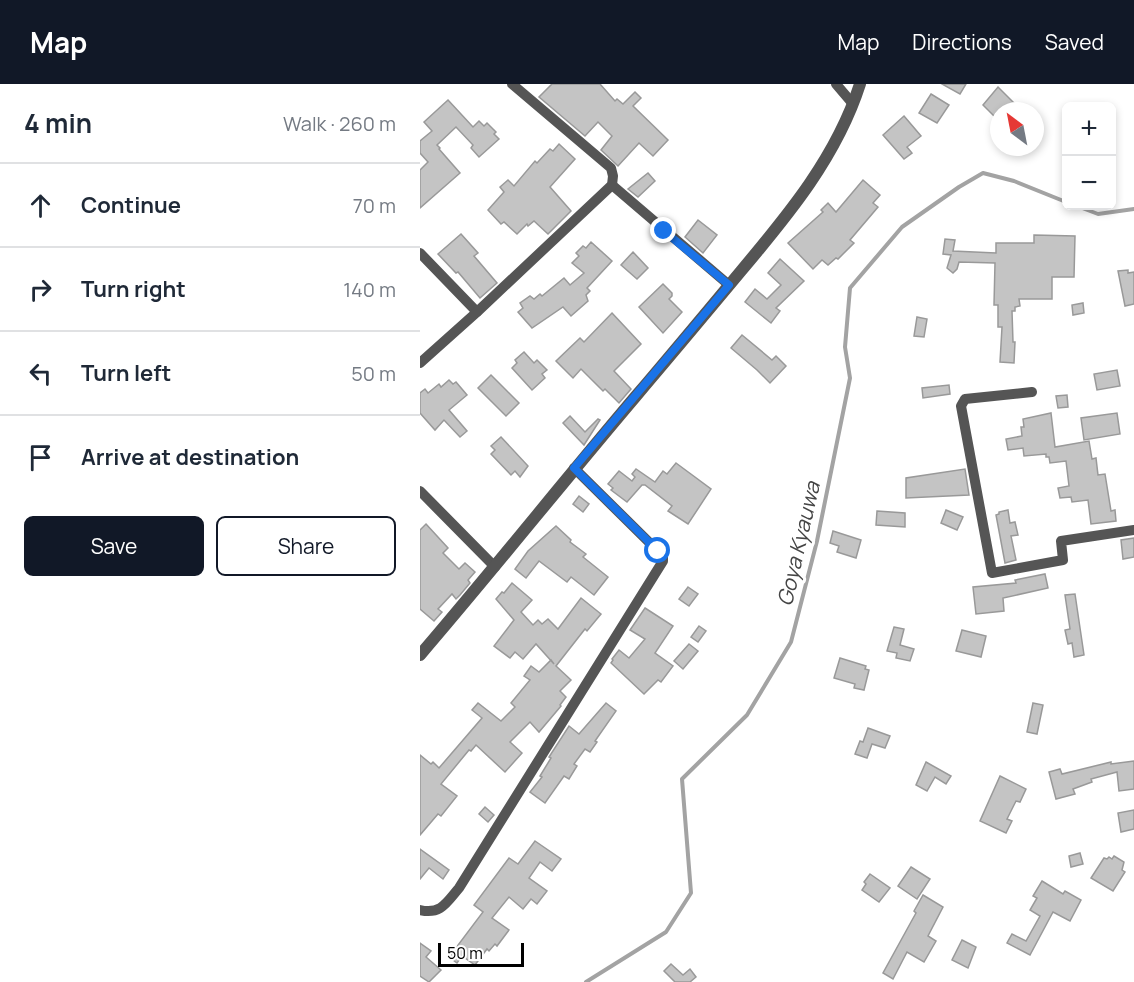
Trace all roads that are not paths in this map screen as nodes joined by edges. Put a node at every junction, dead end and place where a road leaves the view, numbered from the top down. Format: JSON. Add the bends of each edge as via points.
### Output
{"nodes":[{"id":1,"x":512,"y":84,"type":"edge"},
{"id":2,"x":836,"y":84,"type":"edge"},
{"id":3,"x":860,"y":84,"type":"edge"},
{"id":4,"x":854,"y":104,"type":"junction"},
{"id":5,"x":612,"y":185,"type":"junction"},
{"id":6,"x":420,"y":253,"type":"edge"},
{"id":7,"x":729,"y":285,"type":"junction"},
{"id":8,"x":477,"y":312,"type":"junction"},
{"id":9,"x":420,"y":363,"type":"edge"},
{"id":10,"x":1032,"y":392,"type":"dead end"},
{"id":11,"x":574,"y":468,"type":"junction"},
{"id":12,"x":420,"y":491,"type":"edge"},
{"id":13,"x":1134,"y":530,"type":"edge"},
{"id":14,"x":495,"y":567,"type":"junction"},
{"id":15,"x":420,"y":655,"type":"edge"},
{"id":16,"x":420,"y":910,"type":"edge"}],
"edges":[{"from":1,"to":5,"type":"street","via":[[611,168]]},
{"from":2,"to":4,"type":"street"},
{"from":3,"to":4,"type":"street"},
{"from":4,"to":7,"type":"street","via":[[817,172]]},
{"from":5,"to":7,"type":"street"},
{"from":5,"to":8,"type":"street"},
{"from":6,"to":8,"type":"street"},
{"from":7,"to":11,"type":"street"},
{"from":8,"to":9,"type":"street"},
{"from":10,"to":13,"type":"street","via":[[965,399],[961,406],[992,573],[1063,560],[1061,541]]},
{"from":11,"to":14,"type":"street"},
{"from":11,"to":16,"type":"street","via":[[663,556],[663,561],[459,888],[441,909]]},
{"from":12,"to":14,"type":"street"},
{"from":14,"to":15,"type":"street"}]}
